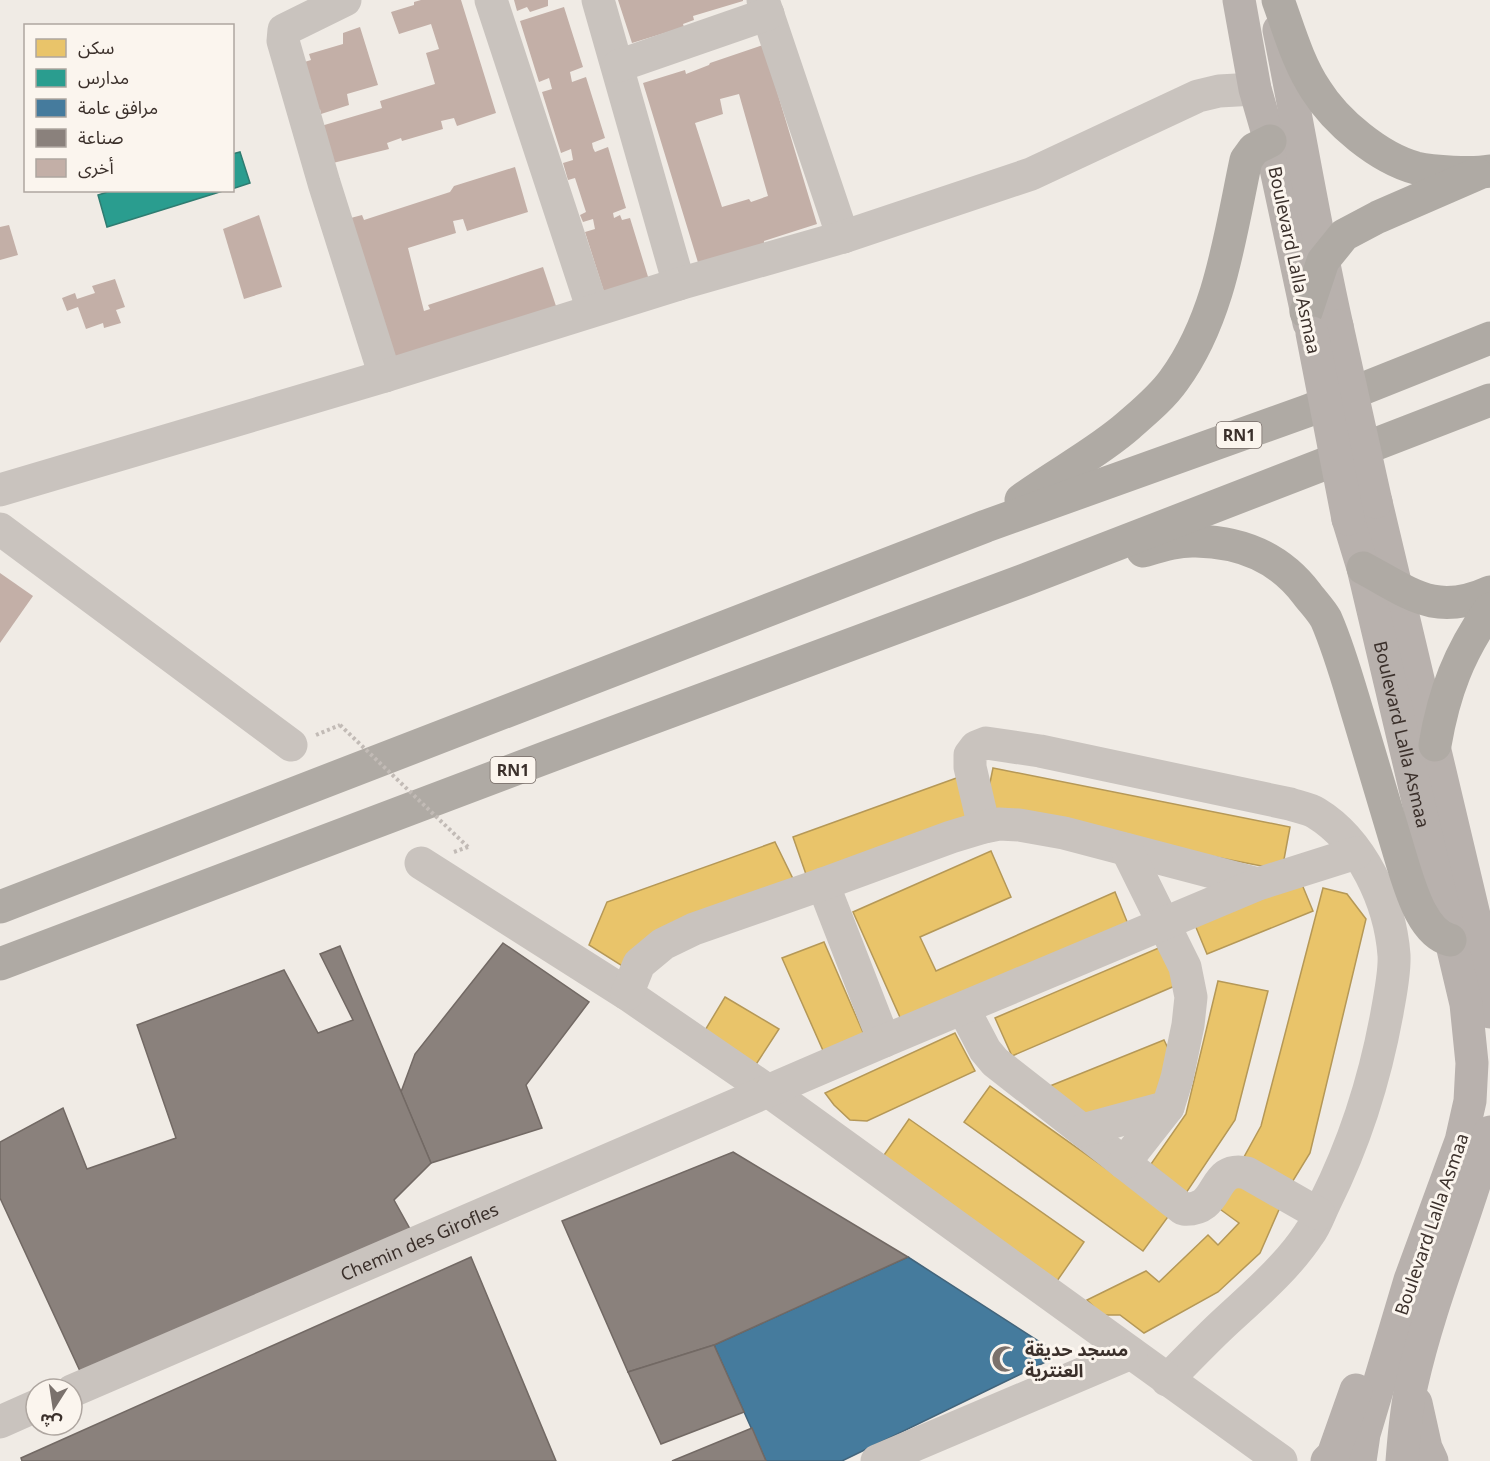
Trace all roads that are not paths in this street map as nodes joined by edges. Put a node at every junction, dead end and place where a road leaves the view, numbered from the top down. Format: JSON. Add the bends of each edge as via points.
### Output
{"nodes":[{"id":1,"x":345,"y":0,"type":"edge"},
{"id":2,"x":491,"y":0,"type":"edge"},
{"id":3,"x":598,"y":0,"type":"edge"},
{"id":4,"x":1239,"y":0,"type":"edge"},
{"id":5,"x":1273,"y":0,"type":"edge"},
{"id":6,"x":1278,"y":0,"type":"edge"},
{"id":7,"x":766,"y":7,"type":"edge"},
{"id":8,"x":618,"y":66,"type":"junction"},
{"id":9,"x":1256,"y":88,"type":"junction"},
{"id":10,"x":1285,"y":137,"type":"junction"},
{"id":11,"x":1486,"y":172,"type":"edge"},
{"id":12,"x":843,"y":237,"type":"junction"},
{"id":13,"x":1323,"y":261,"type":"junction"},
{"id":14,"x":679,"y":284,"type":"junction"},
{"id":15,"x":593,"y":310,"type":"junction"},
{"id":16,"x":1318,"y":324,"type":"junction"},
{"id":17,"x":1490,"y":338,"type":"edge"},
{"id":18,"x":385,"y":376,"type":"junction"},
{"id":19,"x":1490,"y":400,"type":"edge"},
{"id":20,"x":0,"y":490,"type":"edge"},
{"id":21,"x":986,"y":526,"type":"junction"},
{"id":22,"x":0,"y":529,"type":"edge"},
{"id":23,"x":1363,"y":568,"type":"junction"},
{"id":24,"x":1027,"y":579,"type":"junction"},
{"id":25,"x":1397,"y":586,"type":"junction"},
{"id":26,"x":1490,"y":592,"type":"edge"},
{"id":27,"x":1490,"y":609,"type":"edge"},
{"id":28,"x":291,"y":745,"type":"dead end"},
{"id":29,"x":1435,"y":745,"type":"junction"},
{"id":30,"x":984,"y":827,"type":"junction"},
{"id":31,"x":1127,"y":850,"type":"junction"},
{"id":32,"x":1356,"y":853,"type":"junction"},
{"id":33,"x":422,"y":863,"type":"dead end"},
{"id":34,"x":823,"y":884,"type":"junction"},
{"id":35,"x":1258,"y":884,"type":"junction"},
{"id":36,"x":0,"y":907,"type":"edge"},
{"id":37,"x":1164,"y":924,"type":"junction"},
{"id":38,"x":1450,"y":940,"type":"junction"},
{"id":39,"x":0,"y":964,"type":"edge"},
{"id":40,"x":627,"y":994,"type":"junction"},
{"id":41,"x":963,"y":1008,"type":"junction"},
{"id":42,"x":1490,"y":1012,"type":"edge"},
{"id":43,"x":884,"y":1041,"type":"junction"},
{"id":44,"x":767,"y":1090,"type":"junction"},
{"id":45,"x":1168,"y":1107,"type":"junction"},
{"id":46,"x":1083,"y":1130,"type":"junction"},
{"id":47,"x":1490,"y":1132,"type":"edge"},
{"id":48,"x":1125,"y":1162,"type":"junction"},
{"id":49,"x":1319,"y":1214,"type":"junction"},
{"id":50,"x":1410,"y":1280,"type":"junction"},
{"id":51,"x":1131,"y":1353,"type":"junction"},
{"id":52,"x":1167,"y":1380,"type":"junction"},
{"id":53,"x":1412,"y":1384,"type":"junction"},
{"id":54,"x":84,"y":1386,"type":"edge"},
{"id":55,"x":24,"y":1411,"type":"edge"},
{"id":56,"x":0,"y":1422,"type":"edge"},
{"id":57,"x":877,"y":1461,"type":"edge"},
{"id":58,"x":1281,"y":1461,"type":"edge"},
{"id":59,"x":1327,"y":1461,"type":"edge"},
{"id":60,"x":1360,"y":1461,"type":"edge"},
{"id":61,"x":1402,"y":1461,"type":"edge"},
{"id":62,"x":1432,"y":1461,"type":"edge"}],
"edges":[{"from":1,"to":18,"type":"street","via":[[284,30],[283,42]]},
{"from":2,"to":15,"type":"street"},
{"from":3,"to":8,"type":"street"},
{"from":4,"to":9,"type":"main road","name":"Boulevard Lalla Asmaa"},
{"from":5,"to":10,"type":"main road","name":"Boulevard Lalla Asmaa"},
{"from":6,"to":11,"type":"highway","via":[[1315,89],[1350,128],[1372,146],[1417,168]]},
{"from":7,"to":8,"type":"street"},
{"from":7,"to":12,"type":"street"},
{"from":8,"to":14,"type":"street"},
{"from":9,"to":10,"type":"main road","name":"Boulevard Lalla Asmaa"},
{"from":9,"to":12,"type":"street","via":[[1198,96],[1031,174]]},
{"from":10,"to":13,"type":"main road","name":"Boulevard Lalla Asmaa"},
{"from":10,"to":16,"type":"main road","name":"Boulevard Lalla Asmaa"},
{"from":10,"to":21,"type":"highway","via":[[1254,149],[1246,160],[1211,308],[1194,348],[1174,380],[1128,427]]},
{"from":11,"to":13,"type":"highway","via":[[1353,229]]},
{"from":12,"to":14,"type":"street"},
{"from":13,"to":16,"type":"main road","name":"Boulevard Lalla Asmaa"},
{"from":14,"to":15,"type":"street"},
{"from":15,"to":18,"type":"street"},
{"from":16,"to":23,"type":"main road","name":"Boulevard Lalla Asmaa","bridge":true,"via":[[1348,519]]},
{"from":16,"to":25,"type":"main road","name":"Boulevard Lalla Asmaa","bridge":true,"via":[[1376,502]]},
{"from":17,"to":21,"type":"highway","number":"RN1","via":[[1307,411]]},
{"from":18,"to":20,"type":"street"},
{"from":19,"to":24,"type":"highway","number":"RN1"},
{"from":21,"to":36,"type":"highway","number":"RN1"},
{"from":22,"to":28,"type":"street"},
{"from":23,"to":25,"type":"highway"},
{"from":23,"to":38,"type":"main road","name":"Boulevard Lalla Asmaa"},
{"from":24,"to":38,"type":"highway","via":[[1195,540],[1258,552],[1275,562],[1300,585],[1325,617],[1345,668],[1407,879],[1428,924],[1442,938]]},
{"from":24,"to":39,"type":"highway","number":"RN1"},
{"from":25,"to":26,"type":"highway","via":[[1438,603]]},
{"from":25,"to":29,"type":"main road","name":"Boulevard Lalla Asmaa"},
{"from":27,"to":29,"type":"highway","via":[[1456,667],[1441,711]]},
{"from":29,"to":42,"type":"main road","name":"Boulevard Lalla Asmaa","via":[[1478,932]]},
{"from":30,"to":31,"type":"street","via":[[1019,825]]},
{"from":30,"to":32,"type":"street","via":[[969,767],[970,755],[986,743],[1298,806],[1314,811],[1335,827]]},
{"from":30,"to":34,"type":"street"},
{"from":31,"to":35,"type":"street"},
{"from":31,"to":37,"type":"street"},
{"from":32,"to":35,"type":"street","name":"Chemin des Girofles"},
{"from":32,"to":49,"type":"street","via":[[1382,901],[1391,928],[1394,958],[1380,1050],[1360,1120]]},
{"from":33,"to":40,"type":"street"},
{"from":34,"to":40,"type":"street","via":[[694,929],[663,944],[639,964]]},
{"from":34,"to":43,"type":"street"},
{"from":35,"to":37,"type":"street","name":"Chemin des Girofles"},
{"from":37,"to":41,"type":"street","name":"Chemin des Girofles"},
{"from":37,"to":45,"type":"street","via":[[1185,967],[1191,997],[1186,1036]]},
{"from":38,"to":50,"type":"main road","name":"Boulevard Lalla Asmaa","via":[[1466,1004],[1472,1063],[1470,1101],[1461,1141]]},
{"from":40,"to":44,"type":"street"},
{"from":41,"to":43,"type":"street","name":"Chemin des Girofles"},
{"from":41,"to":46,"type":"street","via":[[995,1062]]},
{"from":43,"to":44,"type":"street","name":"Chemin des Girofles"},
{"from":44,"to":51,"type":"street"},
{"from":44,"to":54,"type":"street","name":"Chemin des Girofles"},
{"from":45,"to":46,"type":"street"},
{"from":45,"to":48,"type":"street"},
{"from":46,"to":48,"type":"street"},
{"from":47,"to":53,"type":"main road","name":"Boulevard Lalla Asmaa"},
{"from":48,"to":49,"type":"street","via":[[1183,1209],[1195,1210],[1204,1205],[1228,1173],[1237,1170]]},
{"from":49,"to":52,"type":"street","via":[[1310,1234],[1274,1276]]},
{"from":50,"to":59,"type":"main road","via":[[1380,1317],[1333,1455]]},
{"from":50,"to":60,"type":"main road","name":"Boulevard Lalla Asmaa","via":[[1364,1434]]},
{"from":51,"to":52,"type":"street"},
{"from":51,"to":57,"type":"street"},
{"from":52,"to":58,"type":"street"},
{"from":53,"to":61,"type":"main road","name":"Boulevard Lalla Asmaa"},
{"from":53,"to":62,"type":"main road"},
{"from":55,"to":56,"type":"street"}]}
